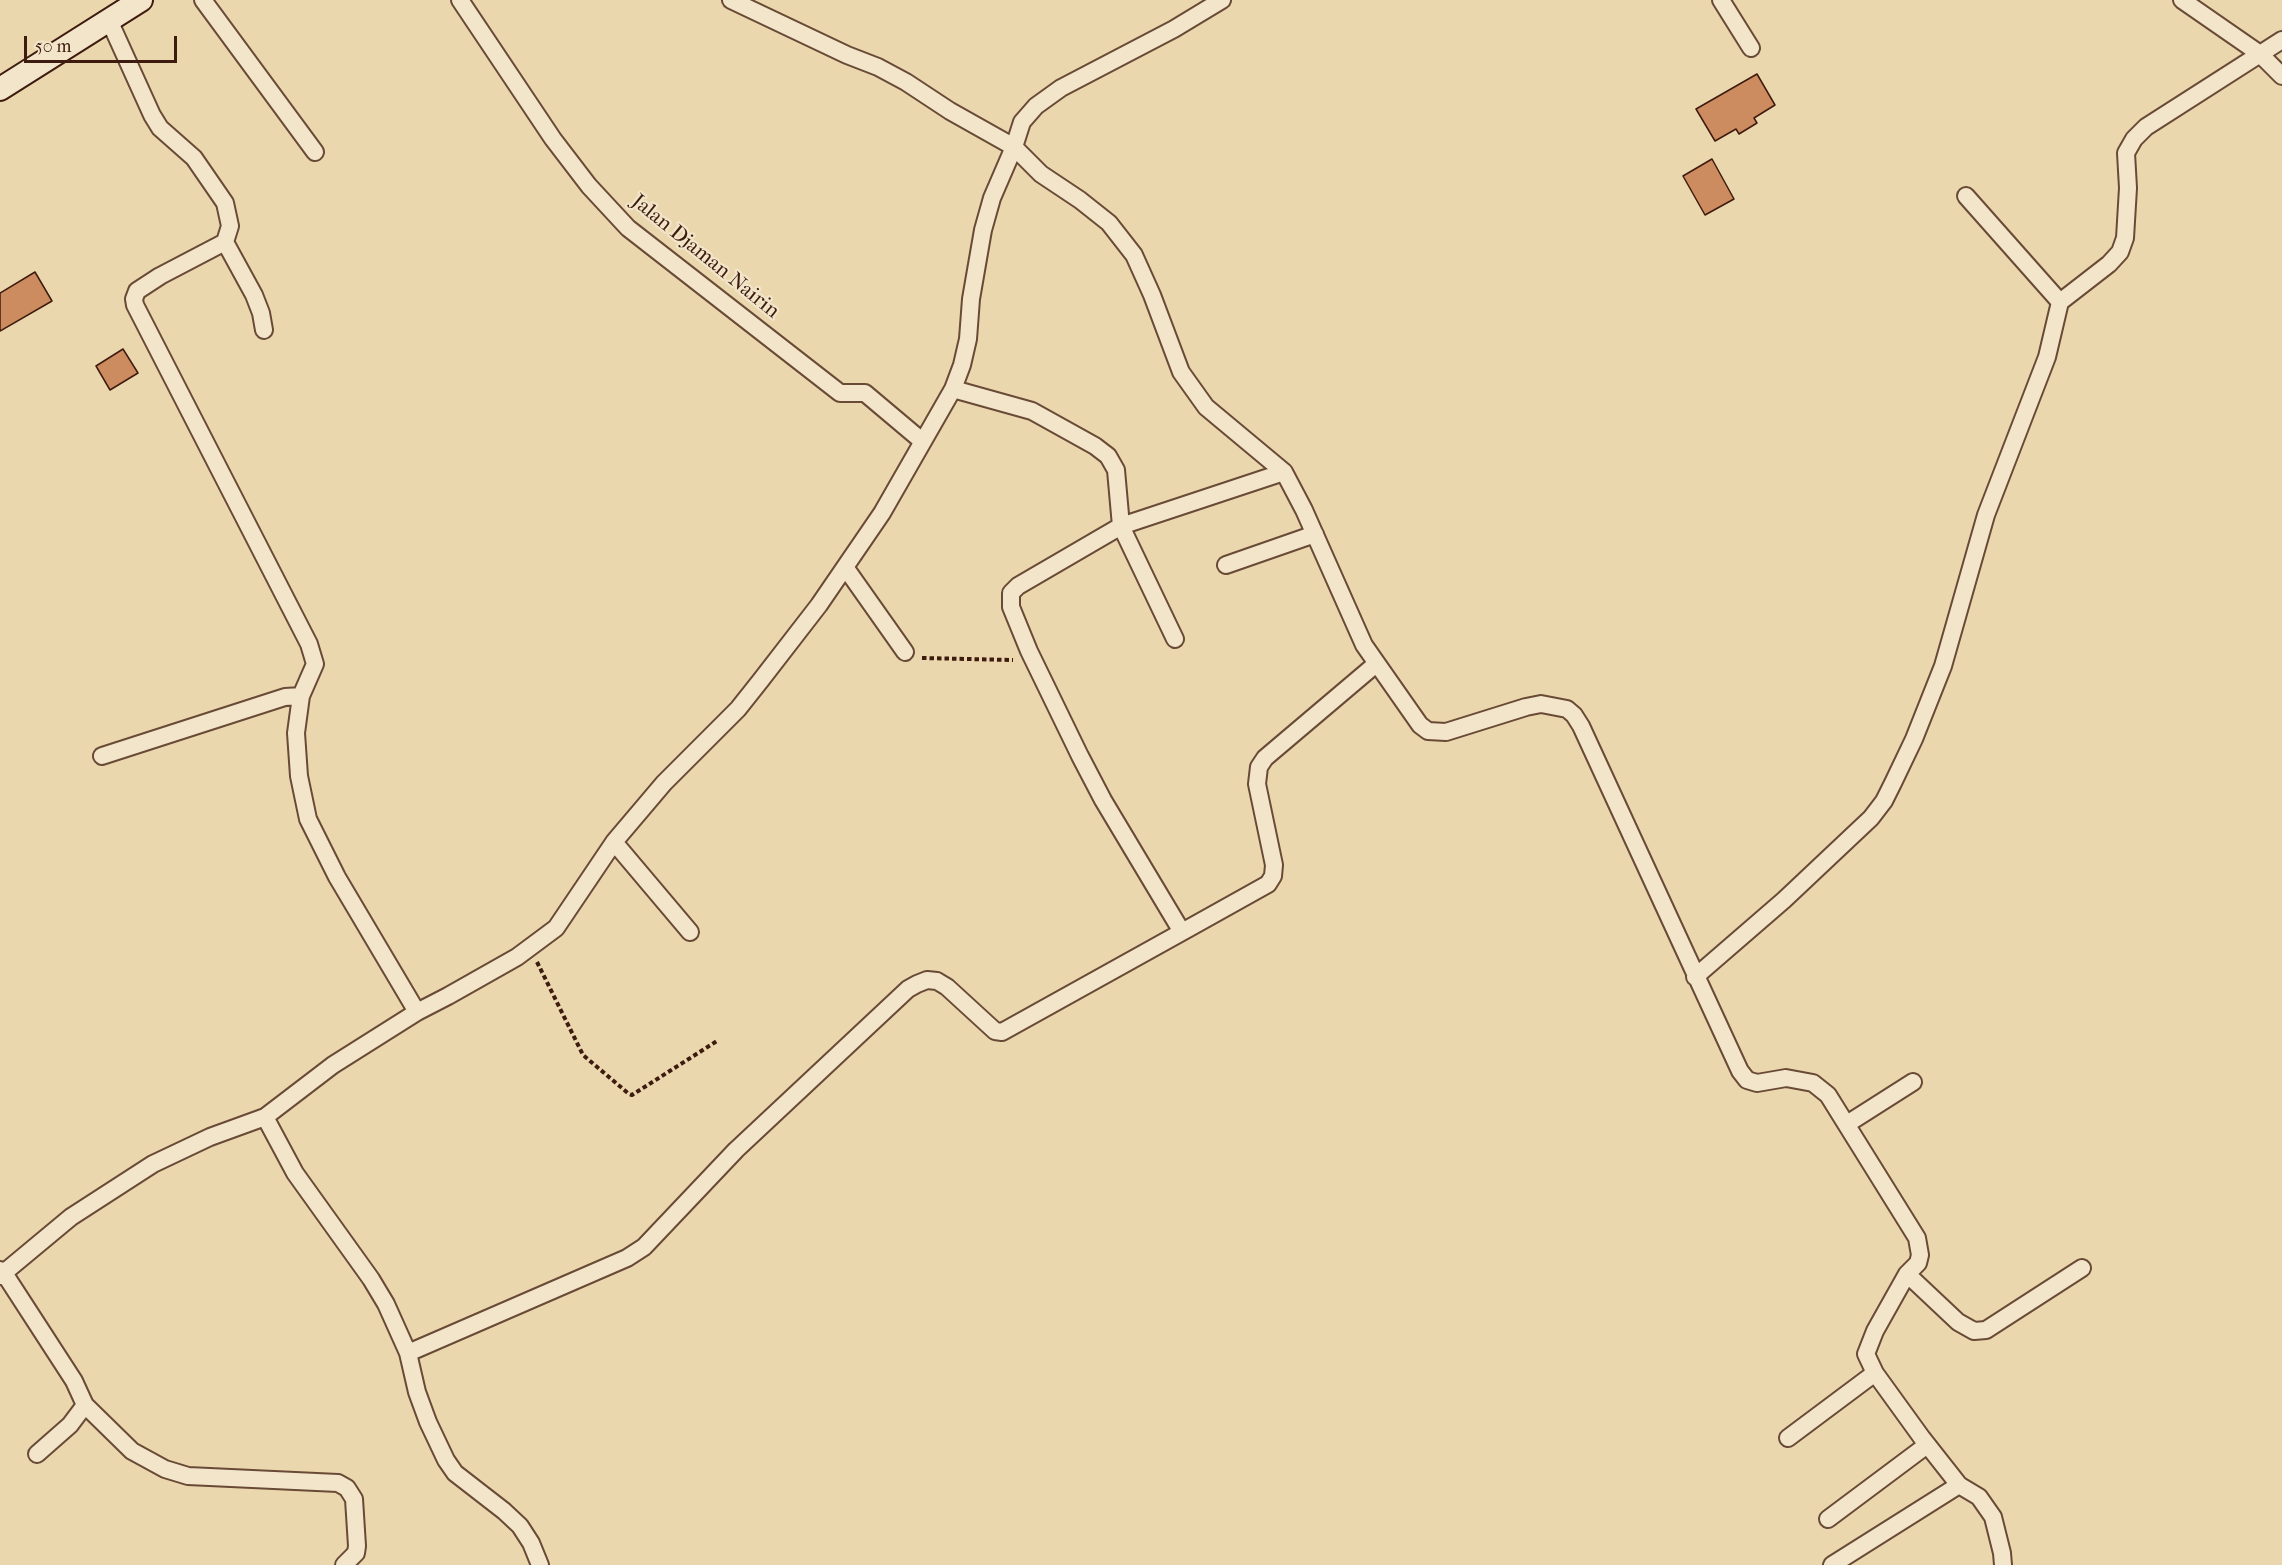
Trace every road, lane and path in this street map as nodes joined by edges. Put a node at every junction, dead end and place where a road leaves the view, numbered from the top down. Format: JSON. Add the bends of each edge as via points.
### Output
{"nodes":[{"id":1,"x":141,"y":0,"type":"edge"},
{"id":2,"x":203,"y":0,"type":"edge"},
{"id":3,"x":460,"y":0,"type":"edge"},
{"id":4,"x":731,"y":0,"type":"edge"},
{"id":5,"x":1222,"y":0,"type":"edge"},
{"id":6,"x":1721,"y":0,"type":"edge"},
{"id":7,"x":2182,"y":0,"type":"edge"},
{"id":8,"x":110,"y":20,"type":"junction"},
{"id":9,"x":2282,"y":40,"type":"edge"},
{"id":10,"x":1751,"y":48,"type":"dead end"},
{"id":11,"x":2260,"y":54,"type":"junction"},
{"id":12,"x":2282,"y":76,"type":"edge"},
{"id":13,"x":0,"y":89,"type":"edge"},
{"id":14,"x":1014,"y":147,"type":"junction"},
{"id":15,"x":315,"y":152,"type":"dead end"},
{"id":16,"x":1966,"y":196,"type":"dead end"},
{"id":17,"x":225,"y":242,"type":"junction"},
{"id":18,"x":2060,"y":302,"type":"junction"},
{"id":19,"x":264,"y":330,"type":"dead end"},
{"id":20,"x":953,"y":389,"type":"junction"},
{"id":21,"x":922,"y":441,"type":"junction"},
{"id":22,"x":1284,"y":472,"type":"junction"},
{"id":23,"x":1121,"y":526,"type":"junction"},
{"id":24,"x":1315,"y":534,"type":"junction"},
{"id":25,"x":1226,"y":566,"type":"dead end"},
{"id":26,"x":845,"y":567,"type":"junction"},
{"id":27,"x":1175,"y":639,"type":"dead end"},
{"id":28,"x":905,"y":652,"type":"joint"},
{"id":29,"x":1034,"y":661,"type":"junction"},
{"id":30,"x":1376,"y":664,"type":"junction"},
{"id":31,"x":301,"y":696,"type":"junction"},
{"id":32,"x":102,"y":756,"type":"dead end"},
{"id":33,"x":614,"y":842,"type":"junction"},
{"id":34,"x":690,"y":932,"type":"dead end"},
{"id":35,"x":1182,"y":932,"type":"junction"},
{"id":36,"x":530,"y":948,"type":"junction"},
{"id":37,"x":1695,"y":977,"type":"junction"},
{"id":38,"x":417,"y":1012,"type":"junction"},
{"id":39,"x":717,"y":1041,"type":"dead end"},
{"id":40,"x":1913,"y":1082,"type":"dead end"},
{"id":41,"x":265,"y":1117,"type":"junction"},
{"id":42,"x":1847,"y":1124,"type":"junction"},
{"id":43,"x":2082,"y":1268,"type":"dead end"},
{"id":44,"x":1,"y":1273,"type":"edge"},
{"id":45,"x":1907,"y":1274,"type":"junction"},
{"id":46,"x":408,"y":1353,"type":"junction"},
{"id":47,"x":1875,"y":1372,"type":"junction"},
{"id":48,"x":85,"y":1405,"type":"junction"},
{"id":49,"x":1788,"y":1438,"type":"dead end"},
{"id":50,"x":1927,"y":1445,"type":"junction"},
{"id":51,"x":36,"y":1454,"type":"dead end"},
{"id":52,"x":1959,"y":1485,"type":"junction"},
{"id":53,"x":1828,"y":1519,"type":"dead end"},
{"id":54,"x":344,"y":1565,"type":"edge"},
{"id":55,"x":540,"y":1565,"type":"edge"},
{"id":56,"x":1832,"y":1565,"type":"edge"},
{"id":57,"x":2003,"y":1565,"type":"edge"}],
"edges":[{"from":1,"to":8,"type":"main road"},
{"from":2,"to":15,"type":"street"},
{"from":3,"to":21,"type":"street","name":"Jalan Djaman Nairin","via":[[567,158],[628,228],[840,393],[865,393]]},
{"from":4,"to":14,"type":"street","via":[[878,67]]},
{"from":5,"to":14,"type":"street","via":[[1061,88],[1022,122]]},
{"from":6,"to":10,"type":"street"},
{"from":7,"to":11,"type":"street"},
{"from":8,"to":13,"type":"main road"},
{"from":8,"to":17,"type":"street","via":[[160,128],[194,158],[225,203],[230,226]]},
{"from":9,"to":11,"type":"street"},
{"from":11,"to":12,"type":"street"},
{"from":11,"to":18,"type":"street","via":[[2146,127],[2134,139],[2126,153],[2128,216],[2120,252]]},
{"from":14,"to":20,"type":"street","via":[[983,230],[968,339]]},
{"from":14,"to":22,"type":"street","via":[[1041,174],[1088,206],[1122,238],[1134,255],[1170,349],[1192,390],[1206,407]]},
{"from":16,"to":18,"type":"street"},
{"from":17,"to":19,"type":"street","via":[[254,295]]},
{"from":17,"to":31,"type":"street","via":[[137,291],[135,305],[309,644],[315,664]]},
{"from":18,"to":37,"type":"street","via":[[2047,357],[1986,515],[1943,666],[1884,801],[1819,868]]},
{"from":20,"to":21,"type":"street"},
{"from":20,"to":23,"type":"street","via":[[1032,411],[1108,456],[1116,470]]},
{"from":21,"to":26,"type":"street","via":[[882,513]]},
{"from":22,"to":23,"type":"street"},
{"from":22,"to":24,"type":"street"},
{"from":23,"to":27,"type":"street"},
{"from":23,"to":29,"type":"street","via":[[1011,593],[1011,607]]},
{"from":24,"to":25,"type":"street"},
{"from":24,"to":30,"type":"street"},
{"from":26,"to":28,"type":"street"},
{"from":26,"to":33,"type":"street","via":[[738,709],[664,783]]},
{"from":28,"to":29,"type":"path","via":[[918,658]]},
{"from":29,"to":35,"type":"street","via":[[1103,800]]},
{"from":30,"to":35,"type":"street","via":[[1265,758],[1260,767],[1257,784],[1274,865],[1268,884]]},
{"from":30,"to":37,"type":"street","via":[[1428,731],[1446,732],[1541,704],[1567,709],[1574,715]]},
{"from":31,"to":32,"type":"street","via":[[285,697]]},
{"from":31,"to":38,"type":"street","via":[[296,733],[308,819],[337,878]]},
{"from":33,"to":34,"type":"street"},
{"from":33,"to":36,"type":"street","via":[[556,928]]},
{"from":35,"to":46,"type":"street","via":[[1002,1032],[995,1031],[937,981],[917,984],[736,1150],[644,1248]]},
{"from":36,"to":38,"type":"street"},
{"from":36,"to":39,"type":"path","via":[[583,1055],[629,1094]]},
{"from":37,"to":42,"type":"street","via":[[1747,1080],[1757,1083],[1786,1078],[1813,1083],[1828,1095]]},
{"from":38,"to":41,"type":"street","via":[[333,1065]]},
{"from":40,"to":42,"type":"street"},
{"from":41,"to":44,"type":"street","via":[[153,1164],[71,1217]]},
{"from":41,"to":46,"type":"street","via":[[295,1173],[371,1279]]},
{"from":42,"to":45,"type":"street","via":[[1917,1238],[1918,1263]]},
{"from":43,"to":45,"type":"street","via":[[1986,1330],[1974,1331],[1958,1322]]},
{"from":44,"to":48,"type":"street","via":[[74,1381]]},
{"from":45,"to":47,"type":"street","via":[[1870,1341],[1866,1354]]},
{"from":46,"to":55,"type":"street","via":[[417,1392],[446,1460],[455,1473],[520,1526]]},
{"from":47,"to":49,"type":"street"},
{"from":47,"to":50,"type":"street"},
{"from":48,"to":51,"type":"street","via":[[70,1425]]},
{"from":48,"to":54,"type":"street","via":[[132,1451],[165,1469],[188,1476],[338,1483],[347,1488],[354,1499],[357,1546],[356,1553]]},
{"from":50,"to":52,"type":"street"},
{"from":50,"to":53,"type":"street"},
{"from":52,"to":56,"type":"street"},
{"from":52,"to":57,"type":"street","via":[[1979,1497],[1993,1517]]}]}
